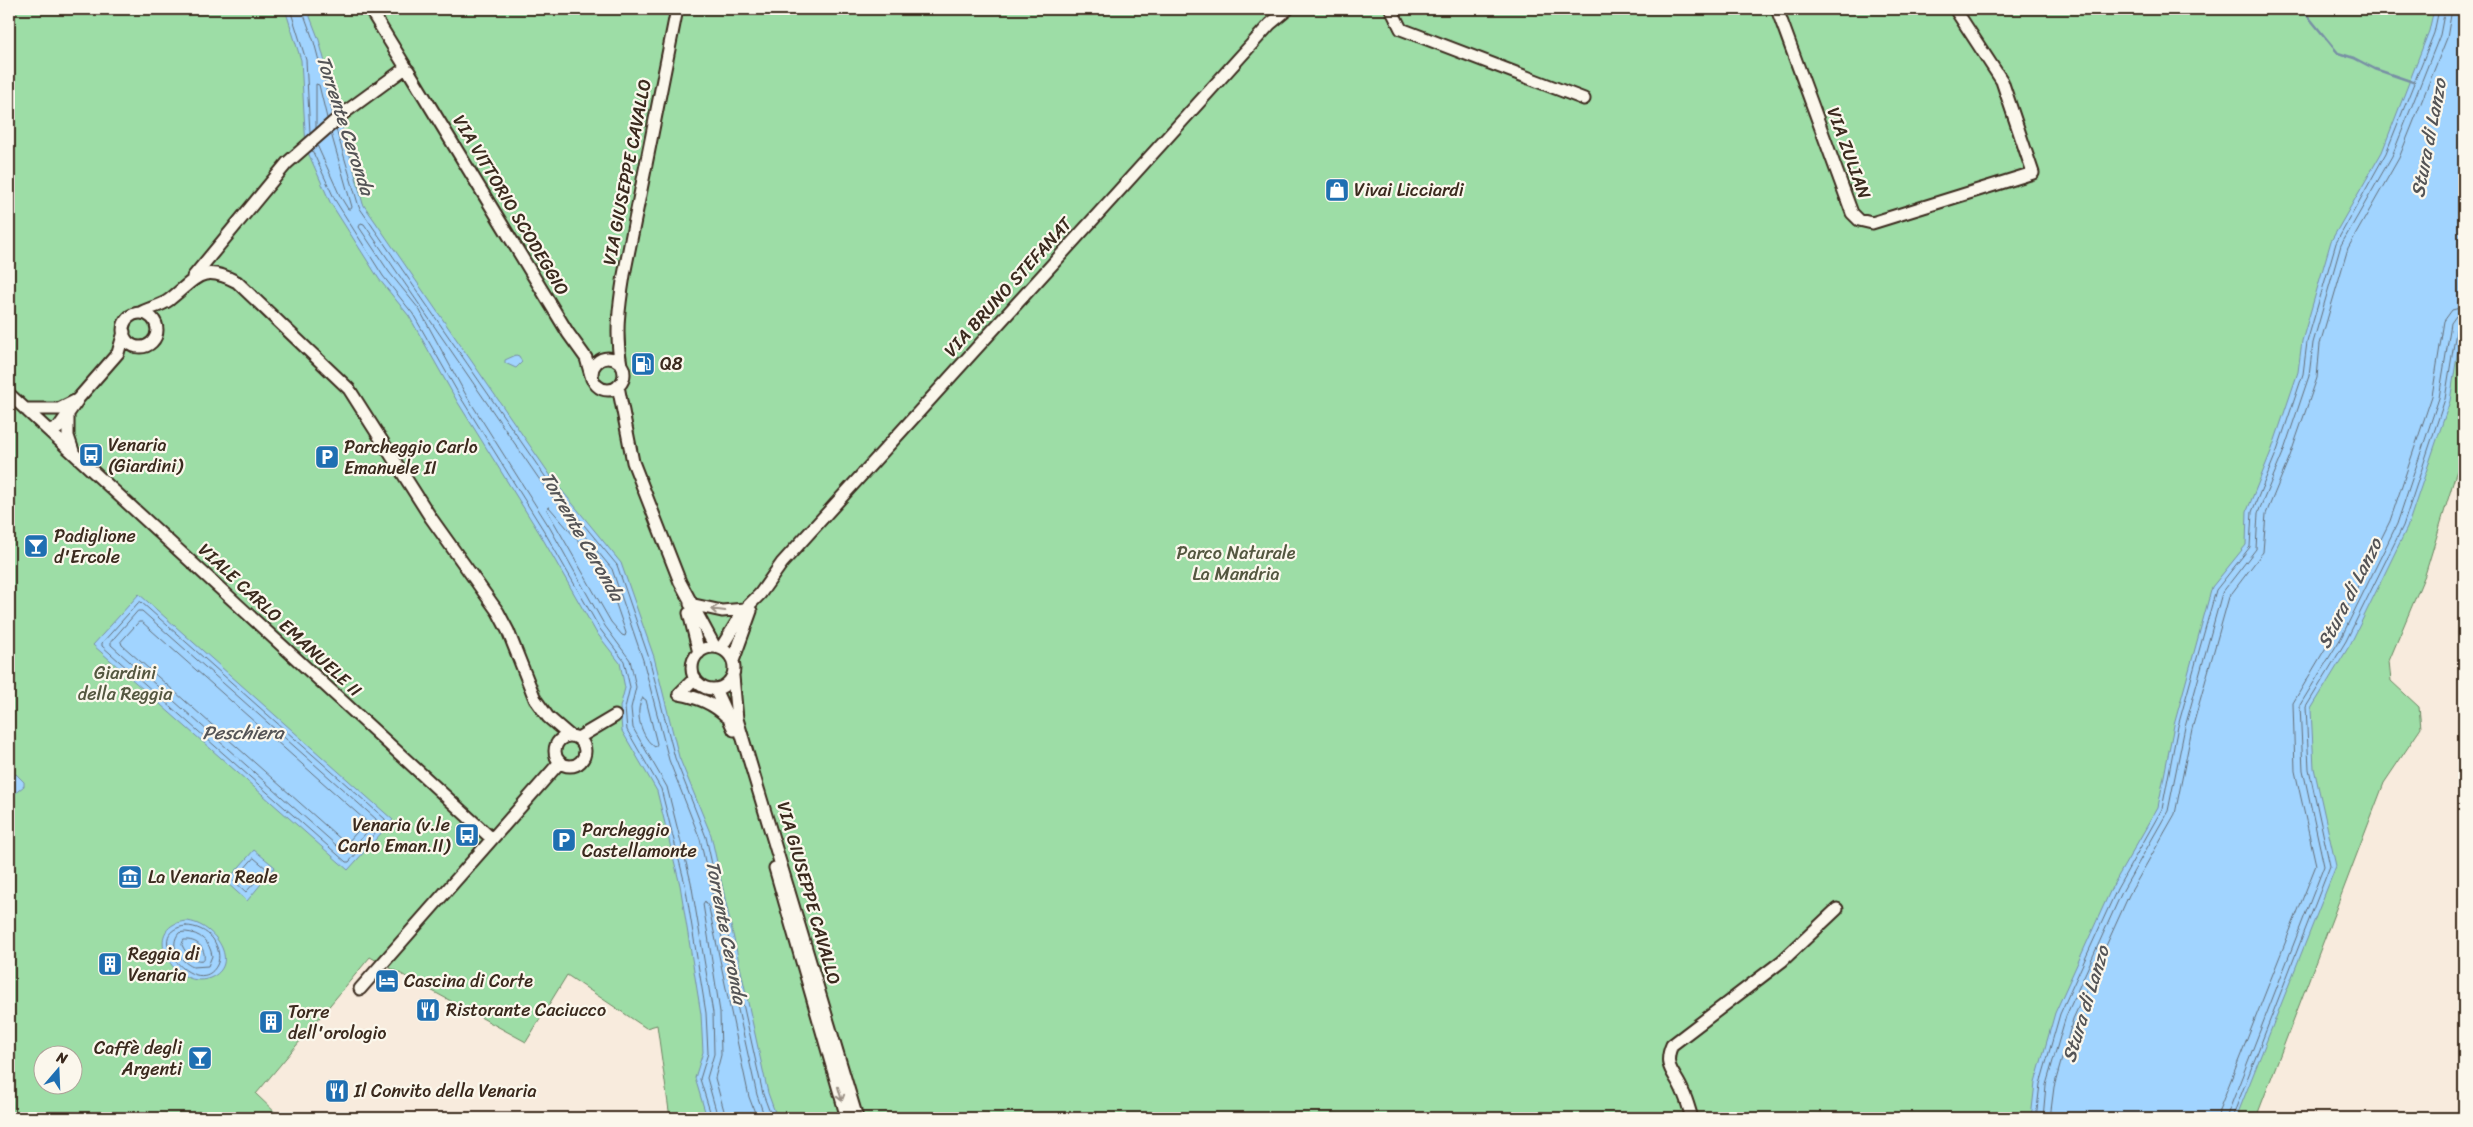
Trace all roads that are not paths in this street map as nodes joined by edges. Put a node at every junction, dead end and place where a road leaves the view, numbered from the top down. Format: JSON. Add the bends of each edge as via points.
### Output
{"nodes":[{"id":1,"x":370,"y":9,"type":"edge"},
{"id":2,"x":677,"y":9,"type":"edge"},
{"id":3,"x":1288,"y":9,"type":"edge"},
{"id":4,"x":1390,"y":9,"type":"edge"},
{"id":5,"x":1777,"y":9,"type":"edge"},
{"id":6,"x":1955,"y":9,"type":"edge"},
{"id":7,"x":406,"y":68,"type":"junction"},
{"id":8,"x":1584,"y":99,"type":"dead end"},
{"id":9,"x":193,"y":278,"type":"junction"},
{"id":10,"x":168,"y":301,"type":"junction"},
{"id":11,"x":140,"y":313,"type":"junction"},
{"id":12,"x":157,"y":326,"type":"junction"},
{"id":13,"x":124,"y":332,"type":"junction"},
{"id":14,"x":617,"y":343,"type":"junction"},
{"id":15,"x":138,"y":346,"type":"junction"},
{"id":16,"x":118,"y":353,"type":"junction"},
{"id":17,"x":611,"y":358,"type":"junction"},
{"id":18,"x":592,"y":360,"type":"junction"},
{"id":19,"x":621,"y":365,"type":"junction"},
{"id":20,"x":618,"y":386,"type":"junction"},
{"id":21,"x":607,"y":390,"type":"junction"},
{"id":22,"x":9,"y":394,"type":"edge"},
{"id":23,"x":25,"y":409,"type":"junction"},
{"id":24,"x":64,"y":411,"type":"junction"},
{"id":25,"x":621,"y":411,"type":"junction"},
{"id":26,"x":47,"y":428,"type":"junction"},
{"id":27,"x":74,"y":452,"type":"junction"},
{"id":28,"x":680,"y":582,"type":"junction"},
{"id":29,"x":760,"y":594,"type":"junction"},
{"id":30,"x":690,"y":604,"type":"junction"},
{"id":31,"x":745,"y":608,"type":"junction"},
{"id":32,"x":718,"y":648,"type":"junction"},
{"id":33,"x":699,"y":652,"type":"junction"},
{"id":34,"x":733,"y":661,"type":"junction"},
{"id":35,"x":733,"y":676,"type":"junction"},
{"id":36,"x":695,"y":678,"type":"junction"},
{"id":37,"x":710,"y":688,"type":"junction"},
{"id":38,"x":676,"y":696,"type":"junction"},
{"id":39,"x":615,"y":716,"type":"dead end"},
{"id":40,"x":548,"y":717,"type":"junction"},
{"id":41,"x":731,"y":720,"type":"junction"},
{"id":42,"x":577,"y":739,"type":"junction"},
{"id":43,"x":557,"y":744,"type":"junction"},
{"id":44,"x":560,"y":762,"type":"junction"},
{"id":45,"x":492,"y":839,"type":"junction"},
{"id":46,"x":1837,"y":908,"type":"dead end"},
{"id":47,"x":360,"y":989,"type":"dead end"},
{"id":48,"x":847,"y":1118,"type":"edge"},
{"id":49,"x":857,"y":1118,"type":"edge"},
{"id":50,"x":1692,"y":1118,"type":"edge"}],
"edges":[{"from":1,"to":7,"type":"street","name":"VIA VITTORIO SCODEGGIO"},
{"from":2,"to":14,"type":"street","name":"VIA GIUSEPPE CAVALLO","via":[[624,275]]},
{"from":3,"to":29,"type":"street","name":"VIA BRUNO STEFANAT","via":[[1264,30],[782,562]]},
{"from":4,"to":8,"type":"street","via":[[1401,29]]},
{"from":5,"to":6,"type":"street","name":"VIA ZULIAN","via":[[1852,213],[1859,220],[1872,223],[2033,173],[2002,81]]},
{"from":7,"to":9,"type":"street","via":[[344,113],[287,163]]},
{"from":7,"to":18,"type":"street","name":"VIA VITTORIO SCODEGGIO","via":[[568,333]]},
{"from":9,"to":10,"type":"street"},
{"from":9,"to":40,"type":"street","via":[[210,273],[237,282],[349,389],[431,518],[498,612],[535,699]]},
{"from":10,"to":11,"type":"street"},
{"from":10,"to":12,"type":"street"},
{"from":11,"to":12,"type":"street","via":[[151,316]]},
{"from":11,"to":13,"type":"street","via":[[130,317]]},
{"from":12,"to":15,"type":"street","via":[[153,341]]},
{"from":13,"to":15,"type":"street","via":[[128,342]]},
{"from":13,"to":16,"type":"street"},
{"from":14,"to":17,"type":"street","name":"VIA GIUSEPPE CAVALLO"},
{"from":14,"to":19,"type":"street","name":"VIA GIUSEPPE CAVALLO"},
{"from":15,"to":16,"type":"street"},
{"from":16,"to":24,"type":"street"},
{"from":17,"to":18,"type":"street"},
{"from":17,"to":19,"type":"street"},
{"from":18,"to":21,"type":"street","via":[[592,379],[598,387]]},
{"from":19,"to":20,"type":"street","via":[[624,374]]},
{"from":20,"to":21,"type":"street"},
{"from":20,"to":25,"type":"street"},
{"from":21,"to":25,"type":"street"},
{"from":22,"to":23,"type":"street","name":"VIALE CARLO EMANUELE II"},
{"from":23,"to":24,"type":"street"},
{"from":23,"to":26,"type":"street","name":"VIALE CARLO EMANUELE II"},
{"from":24,"to":26,"type":"street"},
{"from":24,"to":27,"type":"street"},
{"from":25,"to":28,"type":"street","via":[[633,462]]},
{"from":26,"to":27,"type":"street","name":"VIALE CARLO EMANUELE II"},
{"from":27,"to":45,"type":"street","name":"VIALE CARLO EMANUELE II"},
{"from":28,"to":30,"type":"street"},
{"from":28,"to":33,"type":"street"},
{"from":29,"to":31,"type":"street","name":"VIA BRUNO STEFANAT"},
{"from":29,"to":34,"type":"street","name":"VIA BRUNO STEFANAT","via":[[742,630]]},
{"from":31,"to":30,"type":"street","one_way":true,"via":[[722,611]]},
{"from":30,"to":32,"type":"street"},
{"from":31,"to":32,"type":"street","name":"VIA BRUNO STEFANAT"},
{"from":32,"to":33,"type":"street"},
{"from":32,"to":34,"type":"street"},
{"from":33,"to":36,"type":"street","via":[[692,665]]},
{"from":34,"to":35,"type":"street"},
{"from":35,"to":37,"type":"street","via":[[726,685]]},
{"from":35,"to":49,"type":"street","name":"VIA GIUSEPPE CAVALLO","via":[[737,719]]},
{"from":36,"to":37,"type":"street"},
{"from":36,"to":38,"type":"street"},
{"from":37,"to":38,"type":"street"},
{"from":37,"to":41,"type":"street","name":"VIA GIUSEPPE CAVALLO"},
{"from":38,"to":41,"type":"street","via":[[694,697],[716,706]]},
{"from":39,"to":42,"type":"street"},
{"from":40,"to":42,"type":"street"},
{"from":40,"to":43,"type":"street"},
{"from":41,"to":48,"type":"street","name":"VIA GIUSEPPE CAVALLO","one_way":true},
{"from":42,"to":43,"type":"street","via":[[562,738]]},
{"from":42,"to":44,"type":"street","via":[[584,756],[578,763],[567,765]]},
{"from":43,"to":44,"type":"street"},
{"from":44,"to":45,"type":"street"},
{"from":45,"to":47,"type":"street"},
{"from":46,"to":50,"type":"street","via":[[1782,961],[1672,1045],[1668,1053],[1669,1068],[1683,1090]]}]}
